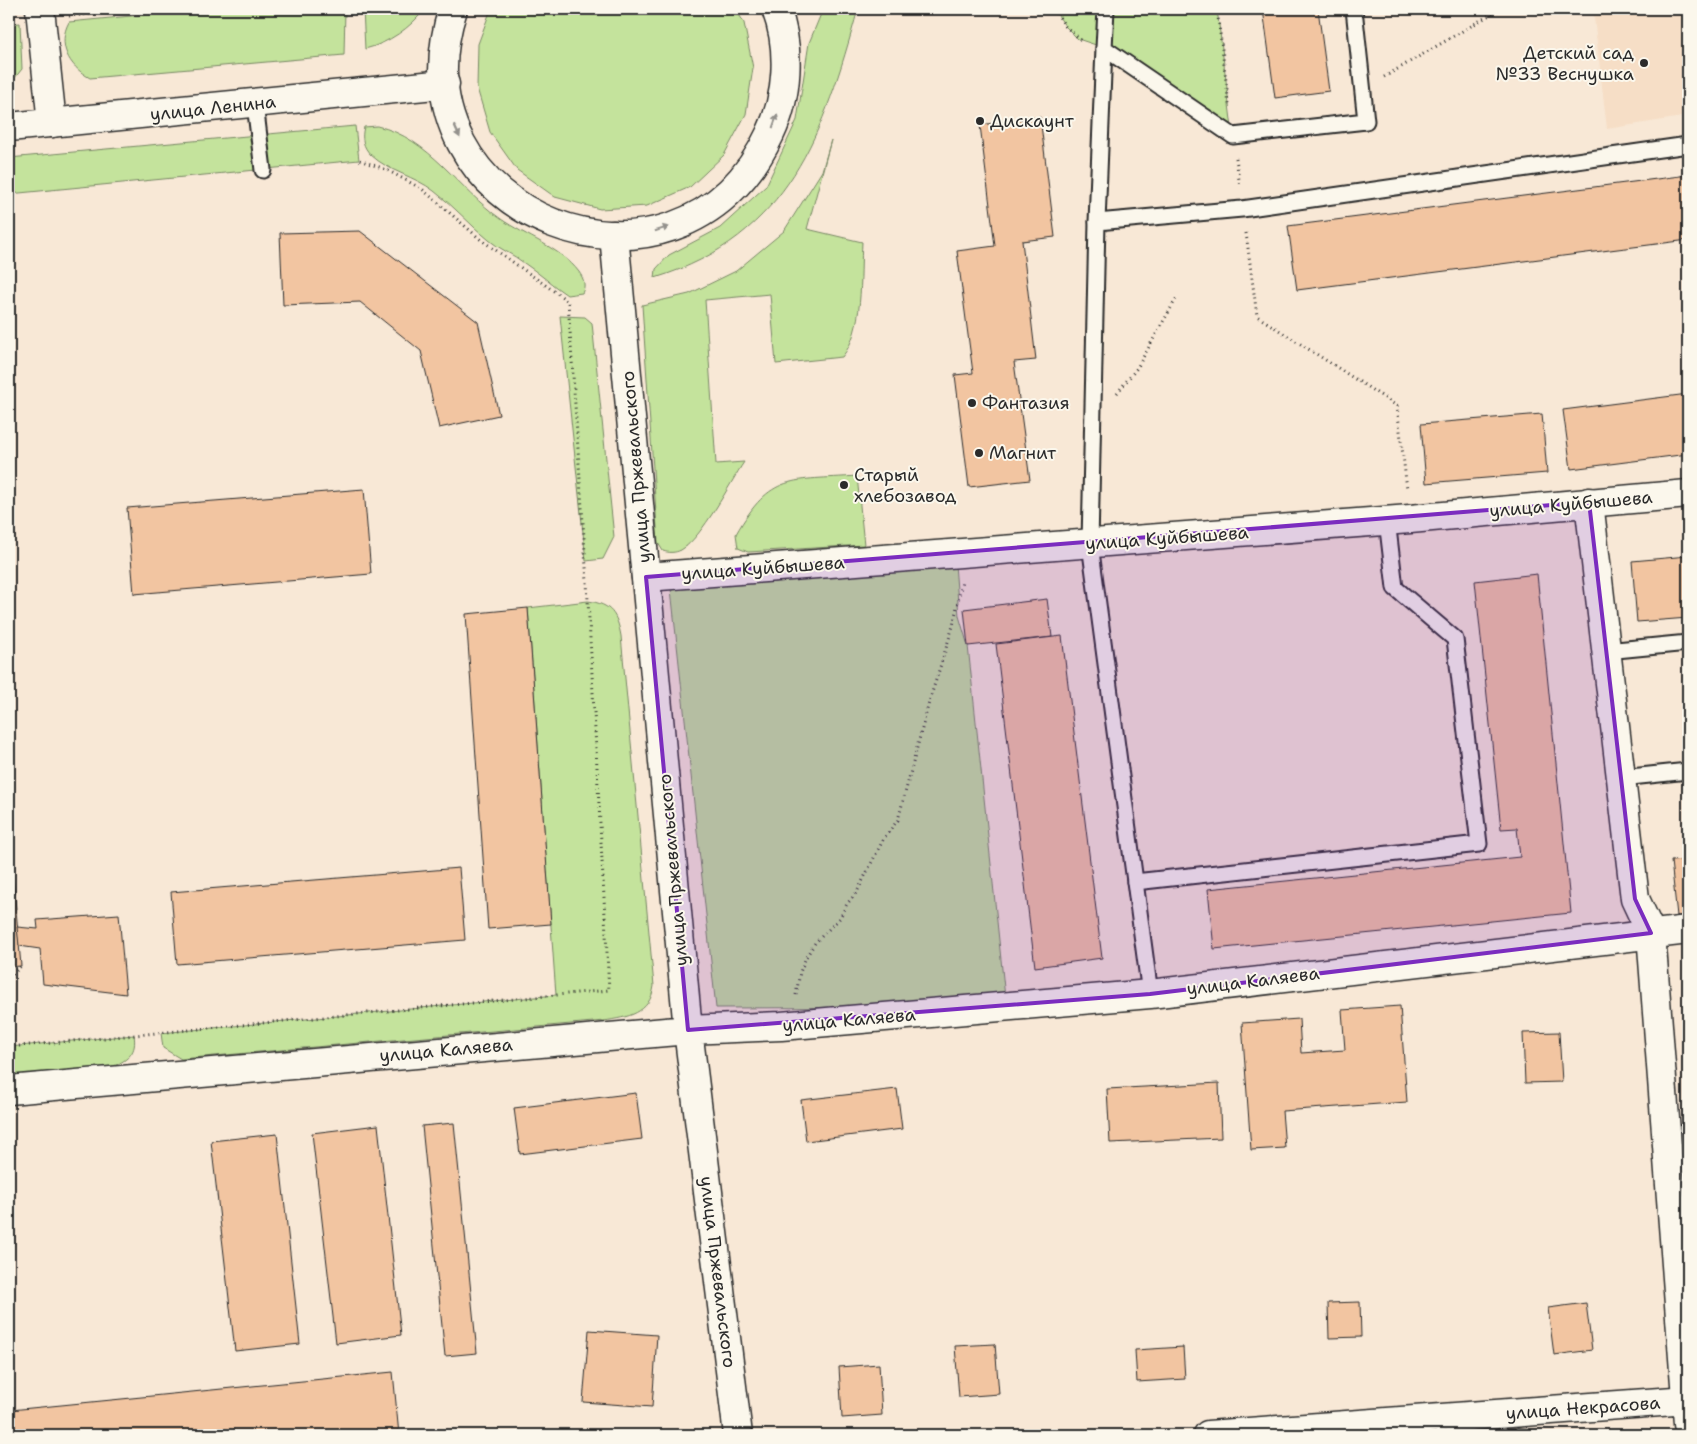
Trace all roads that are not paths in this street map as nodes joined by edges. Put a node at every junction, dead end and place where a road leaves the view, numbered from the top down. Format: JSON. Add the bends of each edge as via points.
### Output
{"nodes":[{"id":1,"x":453,"y":9,"type":"edge"},
{"id":2,"x":776,"y":9,"type":"edge"},
{"id":3,"x":1106,"y":9,"type":"edge"},
{"id":4,"x":1354,"y":9,"type":"edge"},
{"id":5,"x":41,"y":14,"type":"edge"},
{"id":6,"x":1104,"y":48,"type":"junction"},
{"id":7,"x":445,"y":84,"type":"junction"},
{"id":8,"x":255,"y":104,"type":"junction"},
{"id":9,"x":52,"y":123,"type":"junction"},
{"id":10,"x":9,"y":127,"type":"edge"},
{"id":11,"x":1688,"y":145,"type":"edge"},
{"id":12,"x":264,"y":170,"type":"dead end"},
{"id":13,"x":1097,"y":222,"type":"junction"},
{"id":14,"x":614,"y":235,"type":"junction"},
{"id":15,"x":1688,"y":494,"type":"edge"},
{"id":16,"x":1589,"y":502,"type":"junction"},
{"id":17,"x":1399,"y":520,"type":"junction"},
{"id":18,"x":1090,"y":544,"type":"junction"},
{"id":19,"x":646,"y":577,"type":"junction"},
{"id":20,"x":1688,"y":643,"type":"edge"},
{"id":21,"x":1606,"y":651,"type":"junction"},
{"id":22,"x":1688,"y":771,"type":"edge"},
{"id":23,"x":1621,"y":778,"type":"junction"},
{"id":24,"x":1135,"y":882,"type":"junction"},
{"id":25,"x":1688,"y":930,"type":"edge"},
{"id":26,"x":1651,"y":934,"type":"junction"},
{"id":27,"x":1150,"y":994,"type":"junction"},
{"id":28,"x":688,"y":1030,"type":"junction"},
{"id":29,"x":9,"y":1090,"type":"edge"},
{"id":30,"x":1688,"y":1408,"type":"edge"},
{"id":31,"x":738,"y":1435,"type":"edge"},
{"id":32,"x":1208,"y":1435,"type":"edge"}],
"edges":[{"from":1,"to":7,"type":"street","via":[[445,37]]},
{"from":14,"to":2,"type":"street","one_way":true,"via":[[655,231],[681,222],[706,210],[747,173],[763,150],[782,98],[786,71]]},
{"from":3,"to":6,"type":"lane"},
{"from":4,"to":6,"type":"lane","via":[[1366,121],[1233,136]]},
{"from":5,"to":9,"type":"street"},
{"from":6,"to":13,"type":"lane"},
{"from":7,"to":8,"type":"street","name":"улица Ленина"},
{"from":7,"to":14,"type":"street","one_way":true,"via":[[452,121],[464,147],[498,191],[521,209],[546,222],[572,231]]},
{"from":8,"to":9,"type":"street","name":"улица Ленина"},
{"from":8,"to":12,"type":"lane"},
{"from":9,"to":10,"type":"street"},
{"from":11,"to":13,"type":"lane","via":[[1242,209]]},
{"from":13,"to":18,"type":"lane"},
{"from":14,"to":19,"type":"street","name":"улица Пржевальского"},
{"from":15,"to":16,"type":"street","name":"улица Куйбышева"},
{"from":16,"to":17,"type":"street","name":"улица Куйбышева"},
{"from":16,"to":21,"type":"street"},
{"from":17,"to":18,"type":"street","name":"улица Куйбышева"},
{"from":17,"to":24,"type":"lane","via":[[1395,588],[1455,640],[1479,844]]},
{"from":18,"to":19,"type":"street","name":"улица Куйбышева"},
{"from":18,"to":24,"type":"lane"},
{"from":19,"to":28,"type":"street","name":"улица Пржевальского"},
{"from":20,"to":21,"type":"lane"},
{"from":21,"to":23,"type":"street"},
{"from":22,"to":23,"type":"lane"},
{"from":23,"to":26,"type":"street","via":[[1635,899]]},
{"from":24,"to":27,"type":"lane"},
{"from":25,"to":26,"type":"street","name":"улица Каляева"},
{"from":26,"to":27,"type":"street","name":"улица Каляева"},
{"from":26,"to":30,"type":"street"},
{"from":27,"to":28,"type":"street","name":"улица Каляева","via":[[782,1026]]},
{"from":28,"to":29,"type":"street","name":"улица Каляева"},
{"from":28,"to":31,"type":"street","name":"улица Пржевальского"},
{"from":30,"to":32,"type":"street","name":"улица Некрасова"}]}
